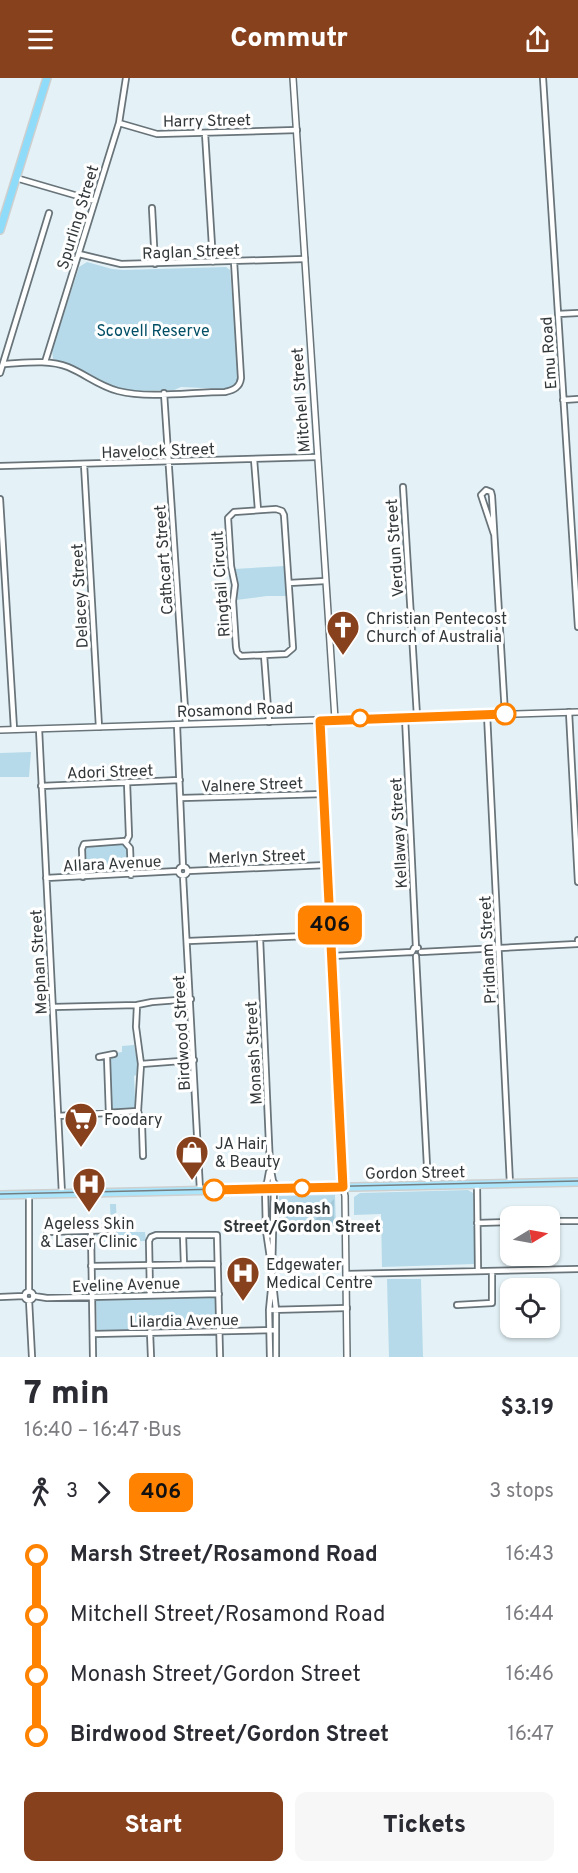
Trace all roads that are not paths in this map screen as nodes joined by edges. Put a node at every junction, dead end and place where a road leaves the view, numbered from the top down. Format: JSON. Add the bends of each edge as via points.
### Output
{"nodes":[{"id":1,"x":47,"y":78,"type":"edge"},
{"id":2,"x":126,"y":78,"type":"edge"},
{"id":3,"x":293,"y":78,"type":"edge"},
{"id":4,"x":543,"y":78,"type":"edge"},
{"id":5,"x":119,"y":123,"type":"junction"},
{"id":6,"x":297,"y":130,"type":"junction"},
{"id":7,"x":205,"y":133,"type":"junction"},
{"id":8,"x":16,"y":178,"type":"junction"},
{"id":9,"x":94,"y":201,"type":"junction"},
{"id":10,"x":152,"y":208,"type":"dead end"},
{"id":11,"x":3,"y":211,"type":"edge"},
{"id":12,"x":49,"y":213,"type":"dead end"},
{"id":13,"x":0,"y":230,"type":"edge"},
{"id":14,"x":79,"y":254,"type":"junction"},
{"id":15,"x":305,"y":259,"type":"junction"},
{"id":16,"x":234,"y":261,"type":"junction"},
{"id":17,"x":213,"y":262,"type":"junction"},
{"id":18,"x":155,"y":264,"type":"junction"},
{"id":19,"x":558,"y":314,"type":"junction"},
{"id":20,"x":578,"y":314,"type":"edge"},
{"id":21,"x":45,"y":362,"type":"junction"},
{"id":22,"x":3,"y":364,"type":"junction"},
{"id":23,"x":0,"y":373,"type":"edge"},
{"id":24,"x":164,"y":393,"type":"junction"},
{"id":25,"x":563,"y":399,"type":"junction"},
{"id":26,"x":578,"y":399,"type":"edge"},
{"id":27,"x":317,"y":457,"type":"junction"},
{"id":28,"x":254,"y":459,"type":"junction"},
{"id":29,"x":168,"y":462,"type":"junction"},
{"id":30,"x":84,"y":464,"type":"junction"},
{"id":31,"x":0,"y":466,"type":"edge"},
{"id":32,"x":403,"y":487,"type":"dead end"},
{"id":33,"x":0,"y":499,"type":"edge"},
{"id":34,"x":258,"y":510,"type":"junction"},
{"id":35,"x":494,"y":534,"type":"junction"},
{"id":36,"x":325,"y":581,"type":"junction"},
{"id":37,"x":289,"y":583,"type":"junction"},
{"id":38,"x":578,"y":627,"type":"edge"},
{"id":39,"x":264,"y":655,"type":"junction"},
{"id":40,"x":569,"y":712,"type":"junction"},
{"id":41,"x":578,"y":712,"type":"edge"},
{"id":42,"x":488,"y":714,"type":"junction"},
{"id":43,"x":505,"y":714,"type":"junction"},
{"id":44,"x":417,"y":716,"type":"junction"},
{"id":45,"x":405,"y":717,"type":"junction"},
{"id":46,"x":335,"y":719,"type":"junction"},
{"id":47,"x":320,"y":721,"type":"junction"},
{"id":48,"x":269,"y":722,"type":"junction"},
{"id":49,"x":177,"y":724,"type":"junction"},
{"id":50,"x":186,"y":724,"type":"junction"},
{"id":51,"x":99,"y":727,"type":"junction"},
{"id":52,"x":14,"y":729,"type":"junction"},
{"id":53,"x":39,"y":729,"type":"junction"},
{"id":54,"x":0,"y":730,"type":"edge"},
{"id":55,"x":180,"y":780,"type":"junction"},
{"id":56,"x":127,"y":782,"type":"junction"},
{"id":57,"x":41,"y":786,"type":"junction"},
{"id":58,"x":324,"y":794,"type":"junction"},
{"id":59,"x":181,"y":798,"type":"junction"},
{"id":60,"x":126,"y":842,"type":"junction"},
{"id":61,"x":327,"y":866,"type":"junction"},
{"id":62,"x":183,"y":867,"type":"junction"},
{"id":63,"x":188,"y":871,"type":"junction"},
{"id":64,"x":178,"y":872,"type":"junction"},
{"id":65,"x":131,"y":875,"type":"junction"},
{"id":66,"x":183,"y":876,"type":"junction"},
{"id":67,"x":83,"y":877,"type":"junction"},
{"id":68,"x":46,"y":878,"type":"junction"},
{"id":69,"x":578,"y":882,"type":"edge"},
{"id":70,"x":331,"y":935,"type":"junction"},
{"id":71,"x":260,"y":938,"type":"junction"},
{"id":72,"x":188,"y":941,"type":"junction"},
{"id":73,"x":578,"y":943,"type":"edge"},
{"id":74,"x":499,"y":947,"type":"junction"},
{"id":75,"x":416,"y":952,"type":"junction"},
{"id":76,"x":332,"y":956,"type":"junction"},
{"id":77,"x":191,"y":999,"type":"junction"},
{"id":78,"x":137,"y":1005,"type":"junction"},
{"id":79,"x":53,"y":1007,"type":"junction"},
{"id":80,"x":114,"y":1054,"type":"dead end"},
{"id":81,"x":99,"y":1057,"type":"dead end"},
{"id":82,"x":107,"y":1057,"type":"junction"},
{"id":83,"x":194,"y":1060,"type":"junction"},
{"id":84,"x":141,"y":1064,"type":"junction"},
{"id":85,"x":138,"y":1111,"type":"junction"},
{"id":86,"x":109,"y":1113,"type":"junction"},
{"id":87,"x":58,"y":1116,"type":"junction"},
{"id":88,"x":143,"y":1156,"type":"dead end"},
{"id":89,"x":270,"y":1166,"type":"junction"},
{"id":90,"x":578,"y":1182,"type":"edge"},
{"id":91,"x":477,"y":1184,"type":"junction"},
{"id":92,"x":510,"y":1184,"type":"junction"},
{"id":93,"x":428,"y":1185,"type":"junction"},
{"id":94,"x":343,"y":1187,"type":"junction"},
{"id":95,"x":276,"y":1188,"type":"junction"},
{"id":96,"x":263,"y":1189,"type":"junction"},
{"id":97,"x":200,"y":1190,"type":"junction"},
{"id":98,"x":29,"y":1194,"type":"junction"},
{"id":99,"x":63,"y":1194,"type":"junction"},
{"id":100,"x":0,"y":1195,"type":"edge"},
{"id":101,"x":560,"y":1221,"type":"edge"},
{"id":102,"x":578,"y":1221,"type":"edge"},
{"id":103,"x":500,"y":1222,"type":"edge"},
{"id":104,"x":477,"y":1223,"type":"junction"},
{"id":105,"x":113,"y":1230,"type":"dead end"},
{"id":106,"x":91,"y":1231,"type":"junction"},
{"id":107,"x":47,"y":1232,"type":"dead end"},
{"id":108,"x":183,"y":1235,"type":"junction"},
{"id":109,"x":218,"y":1264,"type":"junction"},
{"id":110,"x":184,"y":1265,"type":"junction"},
{"id":111,"x":91,"y":1266,"type":"junction"},
{"id":112,"x":149,"y":1266,"type":"junction"},
{"id":113,"x":272,"y":1267,"type":"junction"},
{"id":114,"x":578,"y":1269,"type":"edge"},
{"id":115,"x":478,"y":1271,"type":"junction"},
{"id":116,"x":492,"y":1271,"type":"junction"},
{"id":117,"x":346,"y":1274,"type":"junction"},
{"id":118,"x":272,"y":1281,"type":"junction"},
{"id":119,"x":29,"y":1291,"type":"junction"},
{"id":120,"x":219,"y":1294,"type":"junction"},
{"id":121,"x":150,"y":1295,"type":"junction"},
{"id":122,"x":24,"y":1296,"type":"junction"},
{"id":123,"x":34,"y":1296,"type":"junction"},
{"id":124,"x":0,"y":1297,"type":"edge"},
{"id":125,"x":92,"y":1297,"type":"junction"},
{"id":126,"x":30,"y":1300,"type":"junction"},
{"id":127,"x":457,"y":1305,"type":"dead end"},
{"id":128,"x":346,"y":1308,"type":"junction"},
{"id":129,"x":269,"y":1310,"type":"junction"},
{"id":130,"x":276,"y":1310,"type":"junction"},
{"id":131,"x":219,"y":1330,"type":"junction"},
{"id":132,"x":269,"y":1330,"type":"junction"},
{"id":133,"x":276,"y":1330,"type":"junction"},
{"id":134,"x":150,"y":1332,"type":"junction"},
{"id":135,"x":93,"y":1334,"type":"junction"},
{"id":136,"x":32,"y":1357,"type":"edge"},
{"id":137,"x":93,"y":1357,"type":"edge"},
{"id":138,"x":151,"y":1357,"type":"edge"},
{"id":139,"x":220,"y":1357,"type":"edge"},
{"id":140,"x":270,"y":1357,"type":"edge"},
{"id":141,"x":276,"y":1357,"type":"edge"},
{"id":142,"x":347,"y":1357,"type":"edge"}],
"edges":[{"from":1,"to":8,"type":"highway"},
{"from":2,"to":5,"type":"street","name":"Spurling Street"},
{"from":3,"to":6,"type":"street","name":"Mitchell Street"},
{"from":4,"to":19,"type":"street","name":"Emu Road"},
{"from":5,"to":7,"type":"street","name":"Harry Street","via":[[157,134]]},
{"from":5,"to":9,"type":"street","name":"Spurling Street"},
{"from":6,"to":7,"type":"street","name":"Harry Street"},
{"from":6,"to":15,"type":"street","name":"Mitchell Street"},
{"from":7,"to":17,"type":"street"},
{"from":8,"to":9,"type":"street"},
{"from":8,"to":11,"type":"highway"},
{"from":9,"to":14,"type":"street","name":"Spurling Street"},
{"from":10,"to":18,"type":"street"},
{"from":11,"to":13,"type":"highway"},
{"from":12,"to":22,"type":"street"},
{"from":14,"to":18,"type":"street","name":"Raglan Street","via":[[114,264]]},
{"from":14,"to":21,"type":"street","name":"Spurling Street"},
{"from":15,"to":16,"type":"street","name":"Raglan Street"},
{"from":15,"to":27,"type":"street","name":"Mitchell Street"},
{"from":16,"to":17,"type":"street","name":"Raglan Street"},
{"from":16,"to":24,"type":"street","via":[[240,384],[230,391]]},
{"from":17,"to":18,"type":"street","name":"Raglan Street"},
{"from":19,"to":20,"type":"street"},
{"from":19,"to":25,"type":"street","name":"Emu Road"},
{"from":21,"to":22,"type":"street"},
{"from":21,"to":24,"type":"street","via":[[70,368],[116,390]]},
{"from":22,"to":23,"type":"street"},
{"from":24,"to":29,"type":"street","name":"Cathcart Street"},
{"from":25,"to":26,"type":"street"},
{"from":25,"to":38,"type":"street","name":"Emu Road"},
{"from":27,"to":28,"type":"street","name":"Havelock Street"},
{"from":27,"to":36,"type":"street","name":"Mitchell Street"},
{"from":28,"to":29,"type":"street","name":"Havelock Street"},
{"from":28,"to":34,"type":"street"},
{"from":29,"to":30,"type":"street","name":"Havelock Street"},
{"from":29,"to":50,"type":"street","name":"Cathcart Street"},
{"from":30,"to":31,"type":"street","name":"Havelock Street"},
{"from":30,"to":51,"type":"street","name":"Delacey Street"},
{"from":32,"to":44,"type":"street","name":"Verdun Street"},
{"from":33,"to":52,"type":"street"},
{"from":34,"to":37,"type":"street","name":"Ringtail Circuit","via":[[276,509],[283,513]]},
{"from":34,"to":39,"type":"street","name":"Ringtail Circuit","via":[[231,513],[228,521],[236,650],[241,656]]},
{"from":35,"to":35,"type":"street","via":[[481,495],[486,490],[492,494]]},
{"from":35,"to":43,"type":"street"},
{"from":36,"to":37,"type":"street"},
{"from":36,"to":46,"type":"street","name":"Mitchell Street"},
{"from":37,"to":39,"type":"street","name":"Ringtail Circuit","via":[[293,648],[286,654]]},
{"from":39,"to":48,"type":"street"},
{"from":40,"to":41,"type":"street","name":"Rosamond Road"},
{"from":40,"to":43,"type":"street","name":"Rosamond Road"},
{"from":40,"to":69,"type":"street"},
{"from":42,"to":43,"type":"street","name":"Rosamond Road"},
{"from":42,"to":44,"type":"street","name":"Rosamond Road"},
{"from":42,"to":74,"type":"street","name":"Pridham Street"},
{"from":44,"to":45,"type":"street","name":"Rosamond Road"},
{"from":45,"to":46,"type":"street","name":"Rosamond Road"},
{"from":45,"to":75,"type":"street","name":"Kellaway Street"},
{"from":46,"to":47,"type":"street","name":"Rosamond Road"},
{"from":47,"to":48,"type":"street","name":"Rosamond Road"},
{"from":47,"to":58,"type":"street"},
{"from":48,"to":50,"type":"street","name":"Rosamond Road"},
{"from":49,"to":50,"type":"street","name":"Rosamond Road"},
{"from":49,"to":51,"type":"street","name":"Rosamond Road"},
{"from":49,"to":55,"type":"street"},
{"from":51,"to":53,"type":"street","name":"Rosamond Road"},
{"from":52,"to":53,"type":"street","name":"Rosamond Road"},
{"from":52,"to":54,"type":"street","name":"Rosamond Road"},
{"from":53,"to":57,"type":"street","name":"Mephan Street"},
{"from":55,"to":56,"type":"street","name":"Adori Street"},
{"from":55,"to":59,"type":"street"},
{"from":56,"to":57,"type":"street","name":"Adori Street"},
{"from":56,"to":60,"type":"street"},
{"from":57,"to":68,"type":"street","name":"Mephan Street"},
{"from":58,"to":59,"type":"street","name":"Valnere Street"},
{"from":58,"to":61,"type":"street"},
{"from":59,"to":62,"type":"street"},
{"from":60,"to":65,"type":"street","via":[[130,848]]},
{"from":60,"to":67,"type":"street","via":[[84,844]]},
{"from":61,"to":63,"type":"street","name":"Merlyn Street"},
{"from":61,"to":70,"type":"street"},
{"from":62,"to":63,"type":"street"},
{"from":62,"to":64,"type":"street"},
{"from":63,"to":66,"type":"street"},
{"from":64,"to":65,"type":"street","name":"Allara Avenue"},
{"from":64,"to":66,"type":"street"},
{"from":65,"to":67,"type":"street","name":"Allara Avenue"},
{"from":66,"to":72,"type":"street","name":"Birdwood Street"},
{"from":67,"to":68,"type":"street","name":"Allara Avenue"},
{"from":68,"to":79,"type":"street","name":"Mephan Street"},
{"from":70,"to":71,"type":"street"},
{"from":70,"to":76,"type":"street"},
{"from":71,"to":72,"type":"street"},
{"from":71,"to":89,"type":"street","name":"Monash Street"},
{"from":72,"to":77,"type":"street","name":"Birdwood Street"},
{"from":73,"to":74,"type":"street"},
{"from":74,"to":75,"type":"street"},
{"from":74,"to":92,"type":"street","name":"Pridham Street"},
{"from":75,"to":76,"type":"street"},
{"from":75,"to":93,"type":"street","name":"Kellaway Street"},
{"from":76,"to":94,"type":"street"},
{"from":77,"to":78,"type":"street"},
{"from":77,"to":83,"type":"street","name":"Birdwood Street"},
{"from":78,"to":79,"type":"street"},
{"from":78,"to":84,"type":"street"},
{"from":79,"to":87,"type":"street","name":"Mephan Street"},
{"from":80,"to":82,"type":"street"},
{"from":81,"to":82,"type":"street"},
{"from":82,"to":86,"type":"street"},
{"from":83,"to":84,"type":"street"},
{"from":83,"to":97,"type":"street","name":"Birdwood Street"},
{"from":84,"to":85,"type":"street"},
{"from":85,"to":86,"type":"street"},
{"from":85,"to":88,"type":"street"},
{"from":86,"to":87,"type":"street"},
{"from":87,"to":99,"type":"street","name":"Mephan Street"},
{"from":89,"to":95,"type":"street","name":"Monash Street"},
{"from":89,"to":96,"type":"street","name":"Monash Street"},
{"from":90,"to":92,"type":"main road","name":"Gordon Street"},
{"from":91,"to":92,"type":"main road","name":"Gordon Street"},
{"from":91,"to":93,"type":"main road","name":"Gordon Street"},
{"from":91,"to":104,"type":"street"},
{"from":93,"to":94,"type":"main road","name":"Gordon Street"},
{"from":94,"to":95,"type":"main road","name":"Gordon Street"},
{"from":94,"to":117,"type":"street"},
{"from":95,"to":96,"type":"main road","name":"Gordon Street"},
{"from":95,"to":113,"type":"street"},
{"from":96,"to":97,"type":"main road","name":"Gordon Street"},
{"from":96,"to":113,"type":"street"},
{"from":97,"to":99,"type":"main road","name":"Gordon Street"},
{"from":98,"to":99,"type":"main road","name":"Gordon Street"},
{"from":98,"to":100,"type":"main road","name":"Gordon Street"},
{"from":98,"to":119,"type":"street"},
{"from":101,"to":102,"type":"street"},
{"from":103,"to":104,"type":"street"},
{"from":104,"to":115,"type":"street"},
{"from":105,"to":106,"type":"street"},
{"from":106,"to":107,"type":"street"},
{"from":106,"to":111,"type":"street"},
{"from":108,"to":109,"type":"street","via":[[217,1235]]},
{"from":108,"to":110,"type":"street"},
{"from":108,"to":112,"type":"street","via":[[151,1237]]},
{"from":109,"to":110,"type":"street"},
{"from":109,"to":120,"type":"street"},
{"from":110,"to":112,"type":"street"},
{"from":111,"to":112,"type":"street"},
{"from":111,"to":125,"type":"street"},
{"from":112,"to":121,"type":"street"},
{"from":113,"to":118,"type":"street"},
{"from":114,"to":116,"type":"street"},
{"from":115,"to":116,"type":"street"},
{"from":115,"to":117,"type":"street"},
{"from":116,"to":127,"type":"street","via":[[492,1303]]},
{"from":117,"to":128,"type":"street"},
{"from":118,"to":129,"type":"street"},
{"from":118,"to":130,"type":"street"},
{"from":119,"to":122,"type":"street"},
{"from":119,"to":123,"type":"street"},
{"from":120,"to":121,"type":"street","name":"Eveline Avenue"},
{"from":120,"to":131,"type":"street"},
{"from":121,"to":125,"type":"street","name":"Eveline Avenue"},
{"from":122,"to":124,"type":"street"},
{"from":122,"to":126,"type":"street"},
{"from":123,"to":125,"type":"street","name":"Eveline Avenue"},
{"from":123,"to":126,"type":"street"},
{"from":125,"to":135,"type":"street"},
{"from":126,"to":136,"type":"street"},
{"from":128,"to":130,"type":"street"},
{"from":128,"to":142,"type":"street"},
{"from":129,"to":130,"type":"street"},
{"from":129,"to":132,"type":"street"},
{"from":130,"to":133,"type":"street"},
{"from":131,"to":132,"type":"street","name":"Lilardia Avenue"},
{"from":131,"to":134,"type":"street","name":"Lilardia Avenue"},
{"from":131,"to":139,"type":"street"},
{"from":132,"to":133,"type":"street","name":"Lilardia Avenue"},
{"from":132,"to":140,"type":"street"},
{"from":133,"to":141,"type":"street"},
{"from":134,"to":135,"type":"street","name":"Lilardia Avenue"},
{"from":134,"to":138,"type":"street"},
{"from":135,"to":137,"type":"street"}]}
